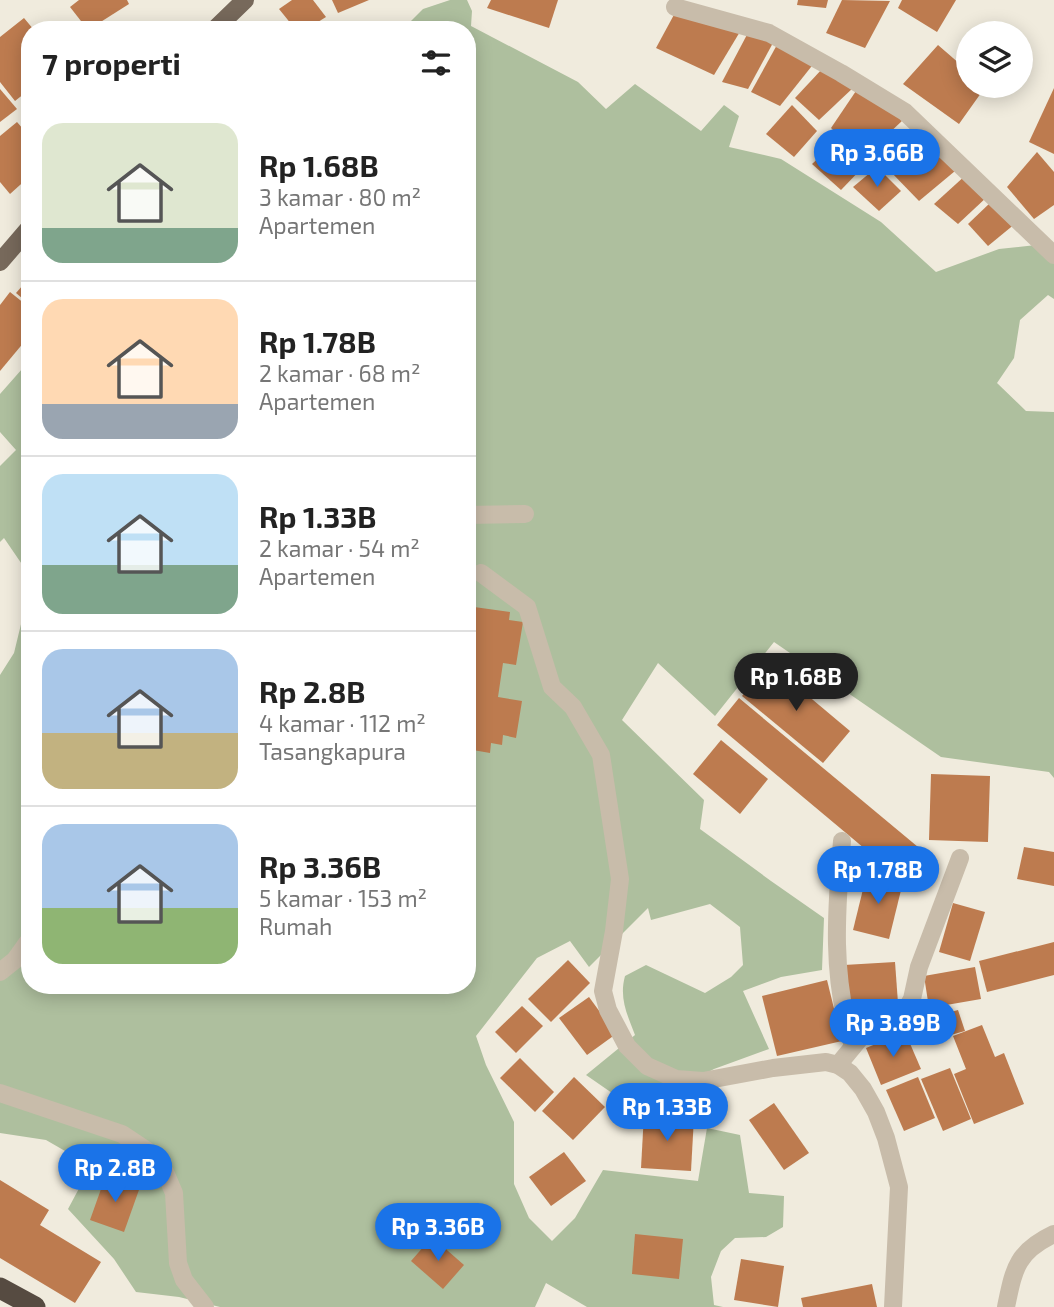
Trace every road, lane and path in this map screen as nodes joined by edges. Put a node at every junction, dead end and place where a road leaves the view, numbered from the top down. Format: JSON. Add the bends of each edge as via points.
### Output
{"nodes":[{"id":1,"x":244,"y":0,"type":"edge"},
{"id":2,"x":675,"y":7,"type":"dead end"},
{"id":3,"x":223,"y":21,"type":"edge"},
{"id":4,"x":21,"y":238,"type":"edge"},
{"id":5,"x":1054,"y":255,"type":"edge"},
{"id":6,"x":0,"y":262,"type":"edge"},
{"id":7,"x":476,"y":514,"type":"edge"},
{"id":8,"x":525,"y":514,"type":"dead end"},
{"id":9,"x":481,"y":573,"type":"dead end"},
{"id":10,"x":842,"y":841,"type":"dead end"},
{"id":11,"x":960,"y":858,"type":"dead end"},
{"id":12,"x":21,"y":952,"type":"edge"},
{"id":13,"x":0,"y":972,"type":"edge"},
{"id":14,"x":853,"y":1046,"type":"junction"},
{"id":15,"x":838,"y":1065,"type":"junction"},
{"id":16,"x":0,"y":1093,"type":"edge"},
{"id":17,"x":1054,"y":1234,"type":"edge"},
{"id":18,"x":0,"y":1287,"type":"edge"},
{"id":19,"x":35,"y":1307,"type":"edge"},
{"id":20,"x":205,"y":1307,"type":"edge"},
{"id":21,"x":893,"y":1307,"type":"edge"},
{"id":22,"x":1006,"y":1307,"type":"edge"}],
"edges":[{"from":1,"to":3,"type":"main road"},
{"from":2,"to":5,"type":"street","via":[[769,33],[905,112]]},
{"from":4,"to":6,"type":"main road"},
{"from":7,"to":8,"type":"street"},
{"from":9,"to":15,"type":"street","via":[[527,607],[552,687],[573,707],[601,755],[620,879],[603,990],[627,1046],[647,1066],[676,1079],[703,1081],[773,1068],[826,1062]]},
{"from":10,"to":14,"type":"street","via":[[835,915],[839,996]]},
{"from":11,"to":14,"type":"street","via":[[919,967],[912,999],[904,1013],[860,1037]]},
{"from":12,"to":13,"type":"street"},
{"from":14,"to":15,"type":"street"},
{"from":15,"to":21,"type":"street","via":[[863,1089],[876,1112],[899,1187]]},
{"from":16,"to":20,"type":"street","via":[[122,1134],[146,1150],[165,1172],[174,1193],[178,1263]]},
{"from":17,"to":22,"type":"street","via":[[1027,1251],[1015,1267]]},
{"from":18,"to":19,"type":"highway"}]}
